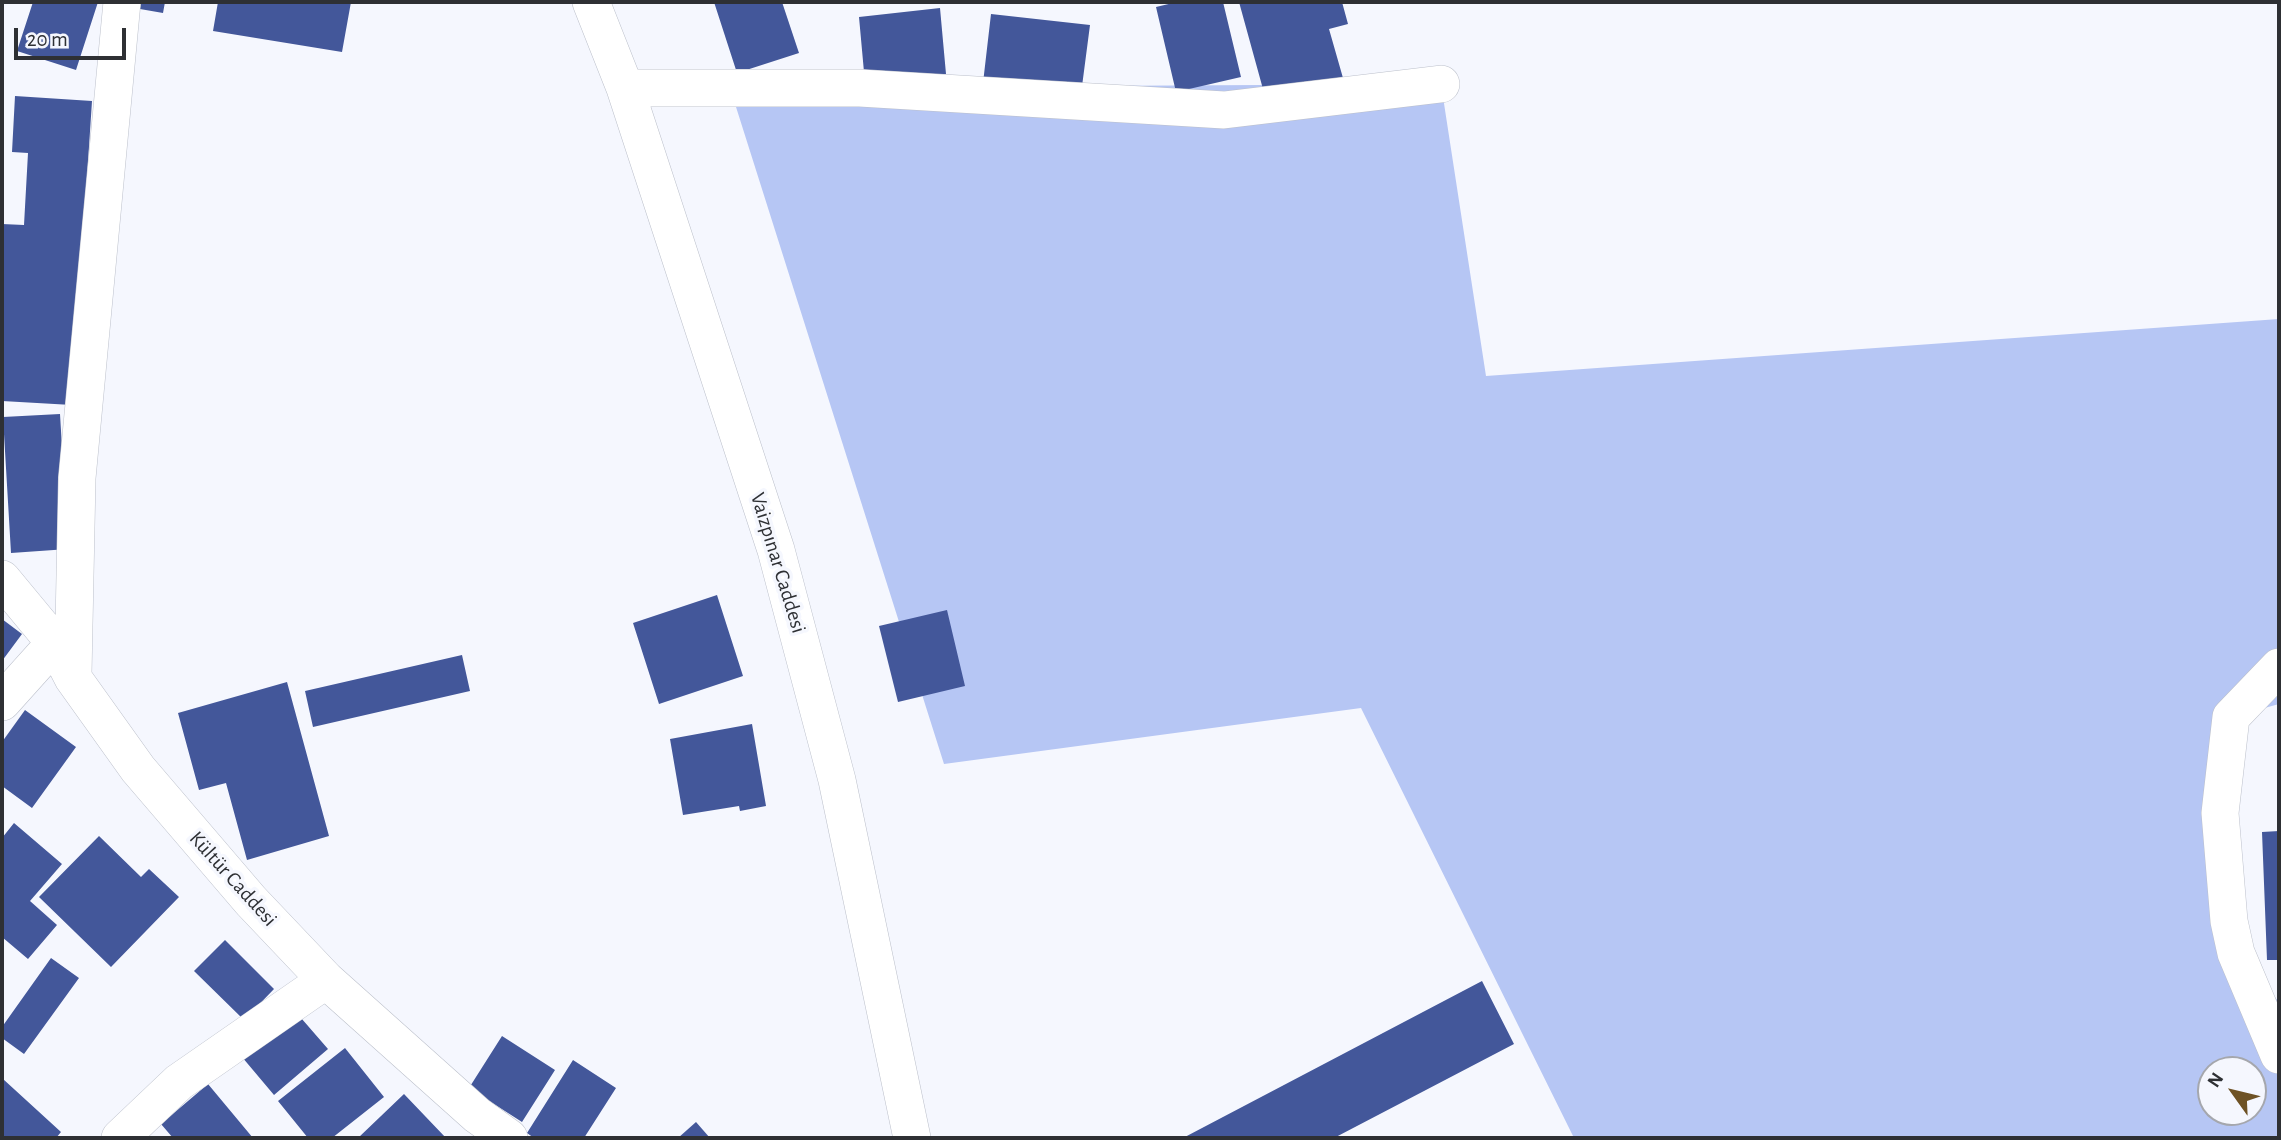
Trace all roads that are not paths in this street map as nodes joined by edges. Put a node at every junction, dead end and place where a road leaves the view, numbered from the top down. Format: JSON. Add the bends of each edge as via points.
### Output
{"nodes":[{"id":1,"x":122,"y":2,"type":"edge"},
{"id":2,"x":591,"y":2,"type":"edge"},
{"id":3,"x":1441,"y":84,"type":"dead end"},
{"id":4,"x":625,"y":88,"type":"junction"},
{"id":5,"x":2,"y":579,"type":"edge"},
{"id":6,"x":55,"y":643,"type":"junction"},
{"id":7,"x":2279,"y":667,"type":"edge"},
{"id":8,"x":73,"y":678,"type":"junction"},
{"id":9,"x":2,"y":702,"type":"edge"},
{"id":10,"x":326,"y":980,"type":"junction"},
{"id":11,"x":2279,"y":1055,"type":"edge"},
{"id":12,"x":120,"y":1138,"type":"edge"},
{"id":13,"x":509,"y":1138,"type":"edge"},
{"id":14,"x":912,"y":1138,"type":"edge"}],
"edges":[{"from":1,"to":8,"type":"street","via":[[77,478]]},
{"from":2,"to":4,"type":"street","name":"Vaizpınar Caddesi"},
{"from":3,"to":4,"type":"street","via":[[1224,110],[860,88]]},
{"from":4,"to":14,"type":"street","name":"Vaizpınar Caddesi","via":[[776,550],[813,682]]},
{"from":5,"to":6,"type":"street","name":"Kültür Caddesi"},
{"from":6,"to":8,"type":"street","name":"Kültür Caddesi"},
{"from":6,"to":9,"type":"street"},
{"from":7,"to":11,"type":"street","via":[[2231,717],[2220,813],[2236,953]]},
{"from":8,"to":10,"type":"street","name":"Kültür Caddesi","via":[[181,821]]},
{"from":10,"to":12,"type":"street","via":[[180,1082]]},
{"from":10,"to":13,"type":"street","name":"Kültür Caddesi","via":[[477,1115]]}]}
